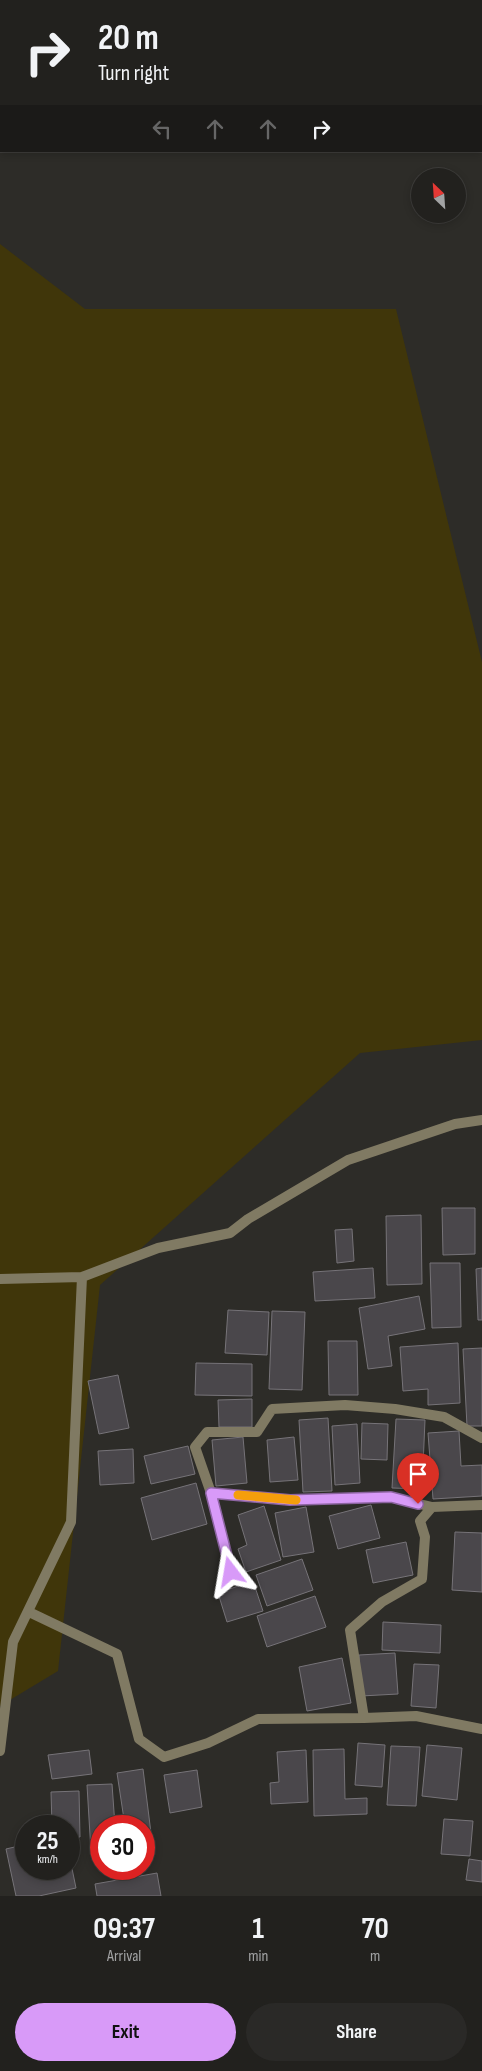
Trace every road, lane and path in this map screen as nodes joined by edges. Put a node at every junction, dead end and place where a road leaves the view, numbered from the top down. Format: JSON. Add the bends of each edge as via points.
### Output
{"nodes":[{"id":1,"x":482,"y":1120,"type":"edge"},
{"id":2,"x":82,"y":1277,"type":"junction"},
{"id":3,"x":0,"y":1279,"type":"edge"},
{"id":4,"x":482,"y":1438,"type":"edge"},
{"id":5,"x":211,"y":1493,"type":"junction"},
{"id":6,"x":482,"y":1505,"type":"edge"},
{"id":7,"x":432,"y":1507,"type":"junction"},
{"id":8,"x":231,"y":1572,"type":"dead end"},
{"id":9,"x":28,"y":1612,"type":"junction"},
{"id":10,"x":364,"y":1718,"type":"junction"},
{"id":11,"x":482,"y":1729,"type":"edge"},
{"id":12,"x":0,"y":1751,"type":"edge"}],
"edges":[{"from":1,"to":2,"type":"street","via":[[455,1124],[348,1160],[230,1233],[158,1248]]},
{"from":2,"to":3,"type":"street"},
{"from":2,"to":9,"type":"street","via":[[71,1522]]},
{"from":4,"to":5,"type":"street","via":[[444,1417],[395,1409],[344,1405],[272,1409],[257,1432],[207,1432],[195,1447]]},
{"from":5,"to":7,"type":"street","via":[[290,1500],[391,1497]]},
{"from":5,"to":8,"type":"street"},
{"from":6,"to":7,"type":"street"},
{"from":7,"to":10,"type":"street","via":[[420,1521],[425,1537],[422,1580],[382,1602],[350,1630]]},
{"from":9,"to":10,"type":"street","via":[[117,1654],[139,1739],[164,1757],[208,1743],[258,1719]]},
{"from":9,"to":12,"type":"street","via":[[13,1642]]},
{"from":10,"to":11,"type":"street","via":[[416,1716]]}]}
